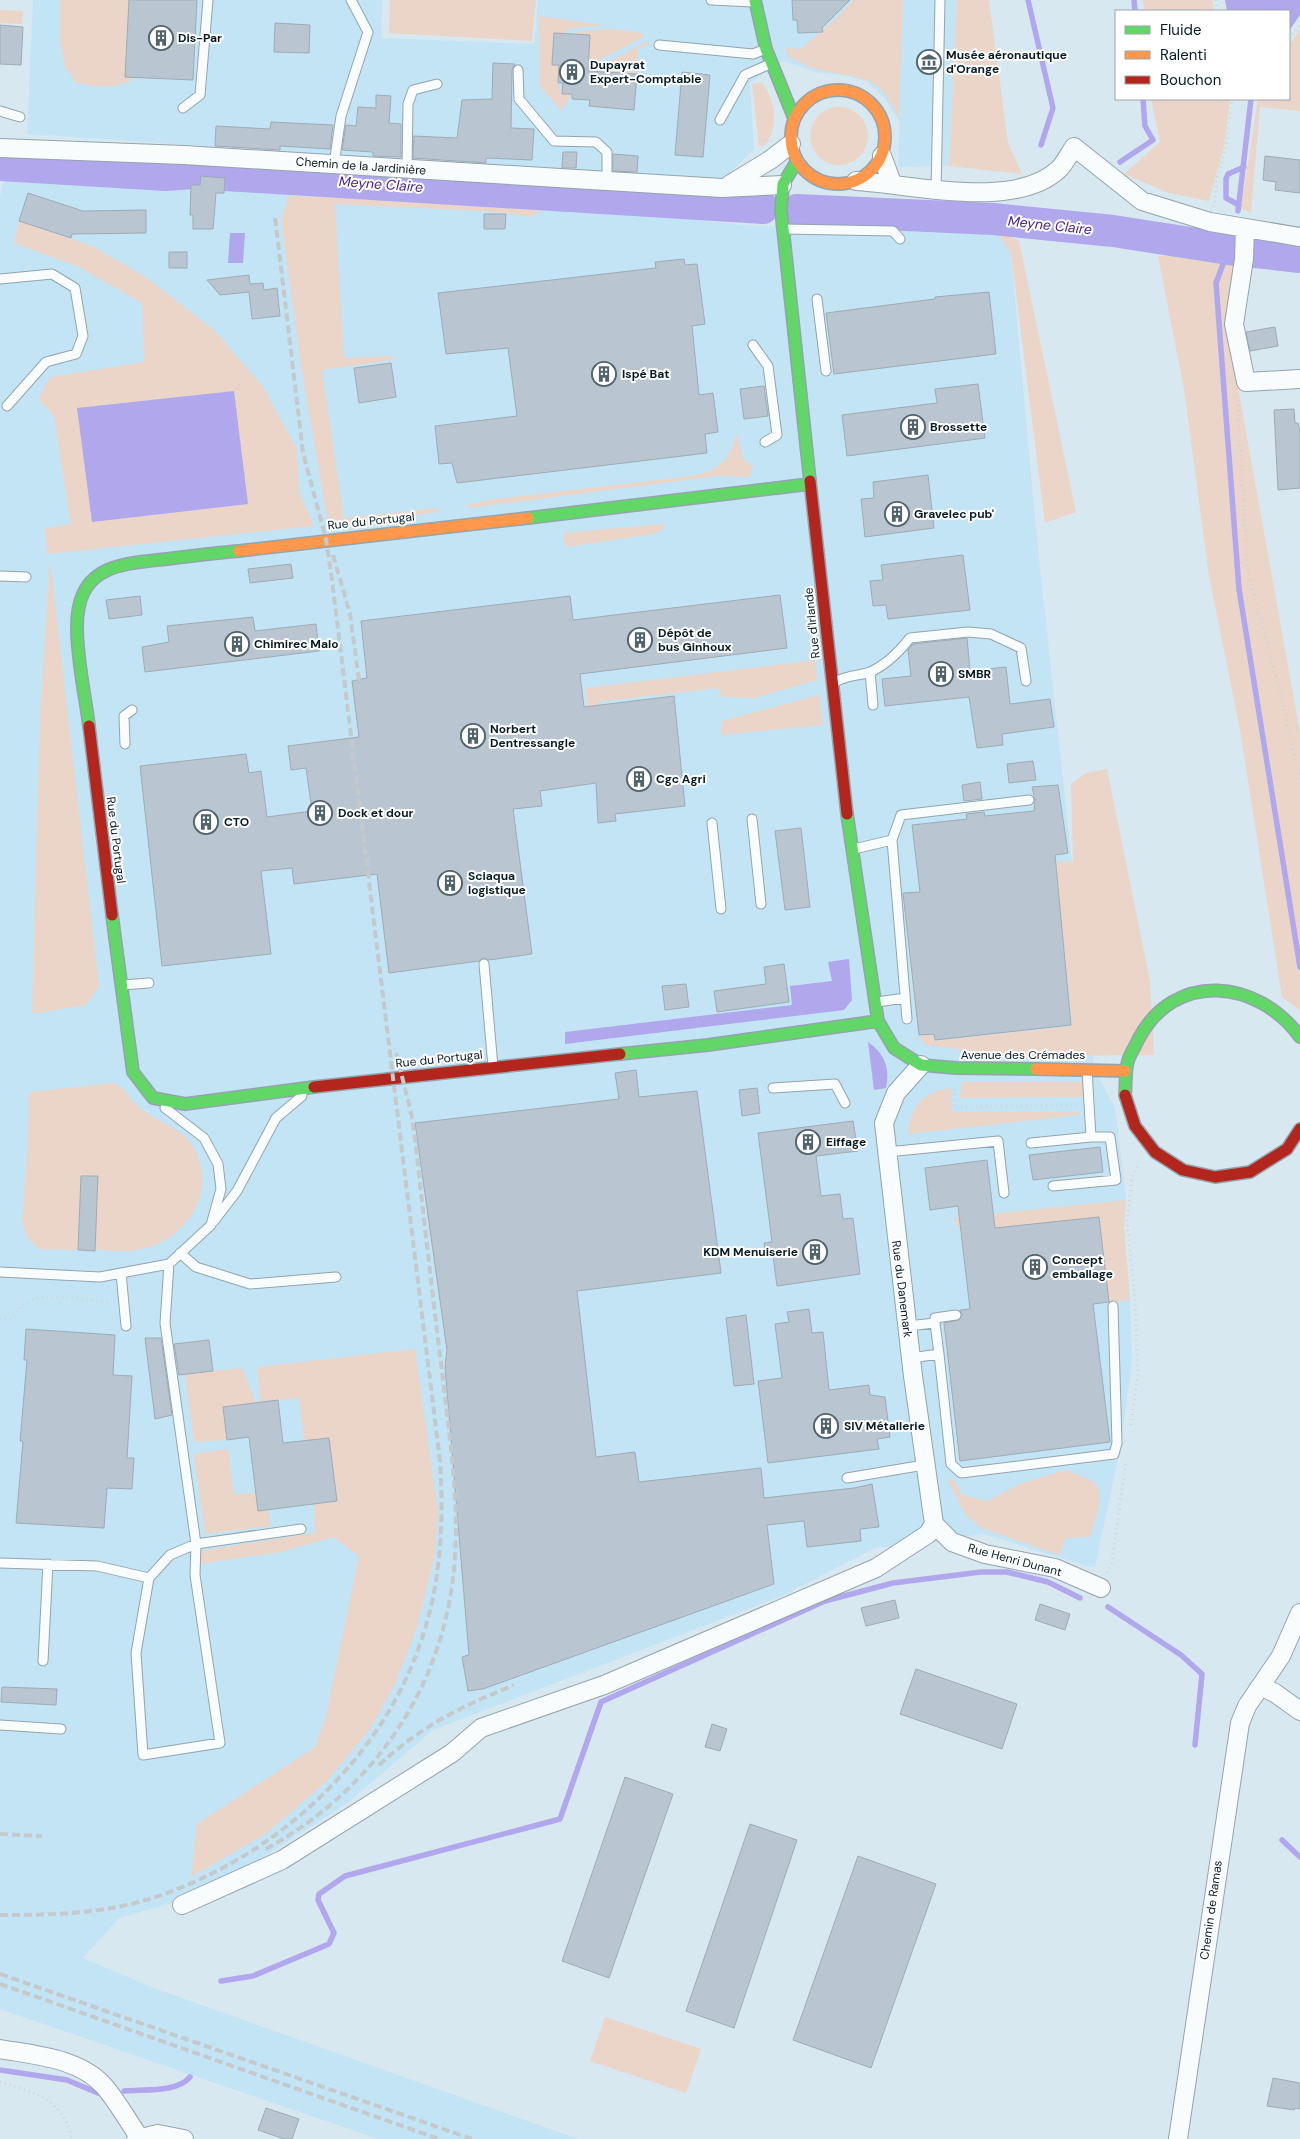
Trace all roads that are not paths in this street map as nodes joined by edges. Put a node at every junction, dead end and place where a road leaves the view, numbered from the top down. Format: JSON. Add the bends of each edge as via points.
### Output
{"nodes":[{"id":1,"x":208,"y":0,"type":"edge"},
{"id":2,"x":351,"y":0,"type":"edge"},
{"id":3,"x":711,"y":0,"type":"edge"},
{"id":4,"x":940,"y":0,"type":"edge"},
{"id":5,"x":756,"y":1,"type":"edge"},
{"id":6,"x":659,"y":45,"type":"dead end"},
{"id":7,"x":766,"y":49,"type":"junction"},
{"id":8,"x":774,"y":67,"type":"junction"},
{"id":9,"x":518,"y":70,"type":"dead end"},
{"id":10,"x":788,"y":77,"type":"dead end"},
{"id":11,"x":437,"y":84,"type":"dead end"},
{"id":12,"x":806,"y":84,"type":"dead end"},
{"id":13,"x":823,"y":91,"type":"junction"},
{"id":14,"x":182,"y":108,"type":"dead end"},
{"id":15,"x":0,"y":111,"type":"edge"},
{"id":16,"x":20,"y":117,"type":"dead end"},
{"id":17,"x":794,"y":118,"type":"junction"},
{"id":18,"x":720,"y":120,"type":"dead end"},
{"id":19,"x":791,"y":144,"type":"junction"},
{"id":20,"x":0,"y":148,"type":"edge"},
{"id":21,"x":882,"y":156,"type":"junction"},
{"id":22,"x":796,"y":161,"type":"junction"},
{"id":23,"x":334,"y":164,"type":"junction"},
{"id":24,"x":407,"y":169,"type":"junction"},
{"id":25,"x":607,"y":181,"type":"junction"},
{"id":26,"x":856,"y":181,"type":"junction"},
{"id":27,"x":892,"y":183,"type":"junction"},
{"id":28,"x":782,"y":185,"type":"junction"},
{"id":29,"x":722,"y":188,"type":"junction"},
{"id":30,"x":936,"y":191,"type":"junction"},
{"id":31,"x":782,"y":229,"type":"junction"},
{"id":32,"x":1246,"y":234,"type":"junction"},
{"id":33,"x":1300,"y":237,"type":"edge"},
{"id":34,"x":900,"y":239,"type":"dead end"},
{"id":35,"x":0,"y":279,"type":"edge"},
{"id":36,"x":817,"y":299,"type":"dead end"},
{"id":37,"x":753,"y":345,"type":"dead end"},
{"id":38,"x":826,"y":371,"type":"dead end"},
{"id":39,"x":1300,"y":379,"type":"edge"},
{"id":40,"x":8,"y":406,"type":"dead end"},
{"id":41,"x":766,"y":442,"type":"dead end"},
{"id":42,"x":810,"y":484,"type":"junction"},
{"id":43,"x":0,"y":576,"type":"edge"},
{"id":44,"x":26,"y":577,"type":"dead end"},
{"id":45,"x":870,"y":672,"type":"junction"},
{"id":46,"x":1026,"y":680,"type":"dead end"},
{"id":47,"x":833,"y":684,"type":"junction"},
{"id":48,"x":873,"y":704,"type":"dead end"},
{"id":49,"x":132,"y":710,"type":"dead end"},
{"id":50,"x":125,"y":744,"type":"dead end"},
{"id":51,"x":1029,"y":800,"type":"dead end"},
{"id":52,"x":752,"y":819,"type":"dead end"},
{"id":53,"x":712,"y":823,"type":"dead end"},
{"id":54,"x":892,"y":840,"type":"junction"},
{"id":55,"x":851,"y":850,"type":"junction"},
{"id":56,"x":761,"y":904,"type":"dead end"},
{"id":57,"x":721,"y":909,"type":"dead end"},
{"id":58,"x":484,"y":964,"type":"dead end"},
{"id":59,"x":149,"y":983,"type":"dead end"},
{"id":60,"x":120,"y":985,"type":"junction"},
{"id":61,"x":905,"y":998,"type":"junction"},
{"id":62,"x":874,"y":1002,"type":"junction"},
{"id":63,"x":907,"y":1019,"type":"dead end"},
{"id":64,"x":878,"y":1021,"type":"junction"},
{"id":65,"x":1300,"y":1037,"type":"edge"},
{"id":66,"x":922,"y":1064,"type":"junction"},
{"id":67,"x":493,"y":1067,"type":"junction"},
{"id":68,"x":1087,"y":1069,"type":"junction"},
{"id":69,"x":1125,"y":1071,"type":"junction"},
{"id":70,"x":314,"y":1087,"type":"junction"},
{"id":71,"x":773,"y":1088,"type":"dead end"},
{"id":72,"x":154,"y":1098,"type":"junction"},
{"id":73,"x":844,"y":1103,"type":"dead end"},
{"id":74,"x":1300,"y":1129,"type":"edge"},
{"id":75,"x":1091,"y":1137,"type":"junction"},
{"id":76,"x":1032,"y":1143,"type":"dead end"},
{"id":77,"x":887,"y":1152,"type":"junction"},
{"id":78,"x":1053,"y":1186,"type":"dead end"},
{"id":79,"x":1004,"y":1193,"type":"dead end"},
{"id":80,"x":211,"y":1225,"type":"junction"},
{"id":81,"x":180,"y":1253,"type":"junction"},
{"id":82,"x":169,"y":1264,"type":"junction"},
{"id":83,"x":0,"y":1272,"type":"edge"},
{"id":84,"x":121,"y":1273,"type":"junction"},
{"id":85,"x":336,"y":1277,"type":"dead end"},
{"id":86,"x":1113,"y":1306,"type":"dead end"},
{"id":87,"x":956,"y":1315,"type":"dead end"},
{"id":88,"x":935,"y":1323,"type":"junction"},
{"id":89,"x":126,"y":1326,"type":"dead end"},
{"id":90,"x":907,"y":1326,"type":"junction"},
{"id":91,"x":939,"y":1354,"type":"junction"},
{"id":92,"x":911,"y":1358,"type":"junction"},
{"id":93,"x":924,"y":1465,"type":"junction"},
{"id":94,"x":847,"y":1478,"type":"dead end"},
{"id":95,"x":934,"y":1524,"type":"junction"},
{"id":96,"x":302,"y":1529,"type":"dead end"},
{"id":97,"x":196,"y":1544,"type":"junction"},
{"id":98,"x":0,"y":1563,"type":"edge"},
{"id":99,"x":48,"y":1564,"type":"junction"},
{"id":100,"x":149,"y":1578,"type":"junction"},
{"id":101,"x":1101,"y":1588,"type":"dead end"},
{"id":102,"x":1300,"y":1613,"type":"edge"},
{"id":103,"x":43,"y":1661,"type":"dead end"},
{"id":104,"x":1262,"y":1687,"type":"junction"},
{"id":105,"x":1300,"y":1711,"type":"edge"},
{"id":106,"x":0,"y":1725,"type":"edge"},
{"id":107,"x":61,"y":1728,"type":"dead end"},
{"id":108,"x":182,"y":1905,"type":"dead end"},
{"id":109,"x":0,"y":2049,"type":"edge"},
{"id":110,"x":138,"y":2138,"type":"edge"},
{"id":111,"x":184,"y":2139,"type":"edge"},
{"id":112,"x":1178,"y":2139,"type":"edge"}],
"edges":[{"from":1,"to":14,"type":"lane","via":[[200,95]]},
{"from":2,"to":23,"type":"lane","via":[[368,32],[341,116]]},
{"from":3,"to":5,"type":"lane"},
{"from":4,"to":30,"type":"lane"},
{"from":5,"to":7,"type":"street"},
{"from":6,"to":7,"type":"lane","via":[[753,54]]},
{"from":7,"to":8,"type":"street"},
{"from":8,"to":10,"type":"street"},
{"from":8,"to":17,"type":"street"},
{"from":8,"to":18,"type":"lane","via":[[745,75]]},
{"from":9,"to":25,"type":"lane","via":[[519,99],[554,140],[596,142],[607,152]]},
{"from":11,"to":24,"type":"lane","via":[[414,90],[408,104]]},
{"from":12,"to":13,"type":"street"},
{"from":13,"to":17,"type":"street","via":[[811,97]]},
{"from":13,"to":21,"type":"street","via":[[838,89],[868,99],[884,125],[886,141]]},
{"from":15,"to":16,"type":"lane"},
{"from":17,"to":19,"type":"street"},
{"from":19,"to":22,"type":"street"},
{"from":19,"to":29,"type":"street","name":"Chemin de la Jardinière","via":[[735,183]]},
{"from":20,"to":23,"type":"street","name":"Chemin de la Jardinière"},
{"from":21,"to":26,"type":"street","via":[[866,175]]},
{"from":21,"to":27,"type":"street"},
{"from":22,"to":26,"type":"street","via":[[807,174],[822,182]]},
{"from":22,"to":28,"type":"street","name":"Rue d'Irlande"},
{"from":23,"to":24,"type":"street","name":"Chemin de la Jardinière"},
{"from":24,"to":25,"type":"street","name":"Chemin de la Jardinière"},
{"from":25,"to":29,"type":"street","name":"Chemin de la Jardinière"},
{"from":26,"to":27,"type":"street"},
{"from":27,"to":30,"type":"street"},
{"from":28,"to":29,"type":"street","name":"Chemin de la Jardinière"},
{"from":28,"to":31,"type":"street","name":"Rue d'Irlande","via":[[779,203]]},
{"from":30,"to":32,"type":"street","via":[[1012,190],[1042,181],[1060,168],[1074,147],[1142,201]]},
{"from":31,"to":34,"type":"lane","via":[[893,230]]},
{"from":31,"to":42,"type":"street","name":"Rue d'Irlande"},
{"from":32,"to":33,"type":"street"},
{"from":32,"to":39,"type":"street","via":[[1234,324],[1246,382]]},
{"from":35,"to":40,"type":"lane","via":[[52,274],[75,288],[83,336],[76,354],[46,362]]},
{"from":36,"to":38,"type":"lane"},
{"from":37,"to":41,"type":"lane","via":[[768,366],[777,435]]},
{"from":42,"to":47,"type":"street","name":"Rue d'Irlande"},
{"from":42,"to":60,"type":"street","name":"Rue du Portugal","via":[[694,500],[120,564],[98,574],[85,588],[77,605],[77,629]]},
{"from":43,"to":44,"type":"lane"},
{"from":45,"to":46,"type":"lane","via":[[898,654],[910,638],[968,632],[991,634],[1021,648]]},
{"from":45,"to":47,"type":"lane","via":[[846,676]]},
{"from":45,"to":48,"type":"lane"},
{"from":47,"to":55,"type":"street","name":"Rue d'Irlande"},
{"from":49,"to":50,"type":"lane","via":[[124,716]]},
{"from":51,"to":54,"type":"lane","via":[[901,815]]},
{"from":52,"to":56,"type":"lane"},
{"from":53,"to":57,"type":"lane"},
{"from":54,"to":55,"type":"lane"},
{"from":54,"to":61,"type":"lane"},
{"from":55,"to":62,"type":"street","name":"Rue d'Irlande"},
{"from":58,"to":67,"type":"lane"},
{"from":59,"to":60,"type":"lane"},
{"from":60,"to":72,"type":"street","name":"Rue du Portugal","via":[[133,1072]]},
{"from":61,"to":62,"type":"lane"},
{"from":61,"to":63,"type":"lane"},
{"from":62,"to":64,"type":"street","name":"Rue d'Irlande"},
{"from":64,"to":66,"type":"street","name":"Rue d'Irlande","via":[[894,1048]]},
{"from":64,"to":67,"type":"street","name":"Rue du Portugal","via":[[708,1045]]},
{"from":65,"to":69,"type":"street","via":[[1290,1022],[1267,1002],[1239,992],[1209,990],[1179,998],[1153,1016],[1134,1041]]},
{"from":66,"to":68,"type":"street","name":"Avenue des Crémades","via":[[956,1068]]},
{"from":66,"to":77,"type":"street","name":"Rue du Danemark","via":[[896,1092],[884,1123]]},
{"from":67,"to":70,"type":"street","name":"Rue du Portugal"},
{"from":68,"to":69,"type":"street","name":"Avenue des Crémades"},
{"from":68,"to":75,"type":"lane"},
{"from":69,"to":74,"type":"street","via":[[1128,1110],[1145,1144],[1175,1168],[1213,1179],[1253,1173],[1287,1150]]},
{"from":70,"to":72,"type":"street","name":"Rue du Portugal","via":[[185,1104]]},
{"from":70,"to":80,"type":"lane","via":[[276,1118],[238,1191]]},
{"from":71,"to":73,"type":"lane","via":[[835,1084]]},
{"from":72,"to":80,"type":"lane","via":[[204,1138],[218,1164],[221,1189]]},
{"from":75,"to":76,"type":"lane"},
{"from":75,"to":78,"type":"lane","via":[[1110,1137],[1116,1180]]},
{"from":77,"to":79,"type":"lane","via":[[998,1141]]},
{"from":77,"to":90,"type":"street","name":"Rue du Danemark"},
{"from":80,"to":81,"type":"lane"},
{"from":81,"to":82,"type":"lane"},
{"from":81,"to":85,"type":"lane","via":[[196,1268],[250,1284]]},
{"from":82,"to":84,"type":"lane"},
{"from":82,"to":97,"type":"lane","via":[[165,1323]]},
{"from":83,"to":84,"type":"lane","via":[[100,1277]]},
{"from":84,"to":89,"type":"lane"},
{"from":86,"to":91,"type":"lane","via":[[1117,1443],[1114,1454],[961,1473],[951,1464]]},
{"from":87,"to":88,"type":"lane","via":[[935,1318]]},
{"from":88,"to":90,"type":"lane"},
{"from":88,"to":91,"type":"lane"},
{"from":90,"to":92,"type":"street","name":"Rue du Danemark"},
{"from":91,"to":92,"type":"lane"},
{"from":92,"to":93,"type":"street","name":"Rue du Danemark"},
{"from":93,"to":94,"type":"lane"},
{"from":93,"to":95,"type":"street","name":"Rue du Danemark"},
{"from":95,"to":101,"type":"street","name":"Rue Henri Dunant","via":[[952,1542],[985,1554],[1055,1568]]},
{"from":95,"to":108,"type":"street","via":[[928,1534],[876,1568],[604,1685],[481,1728],[452,1753],[282,1860]]},
{"from":96,"to":97,"type":"lane"},
{"from":97,"to":100,"type":"lane","via":[[170,1555]]},
{"from":97,"to":100,"type":"lane","via":[[195,1575],[220,1743],[143,1755],[136,1653]]},
{"from":98,"to":99,"type":"lane"},
{"from":99,"to":100,"type":"lane","via":[[97,1566]]},
{"from":99,"to":103,"type":"lane"},
{"from":102,"to":104,"type":"street","name":"Chemin de Ramas","via":[[1281,1656]]},
{"from":104,"to":105,"type":"street"},
{"from":104,"to":112,"type":"street","name":"Chemin de Ramas","via":[[1247,1706],[1240,1722]]},
{"from":106,"to":107,"type":"lane"},
{"from":109,"to":110,"type":"street","via":[[58,2060],[94,2077],[104,2086]]},
{"from":110,"to":111,"type":"street","via":[[158,2134]]}]}
